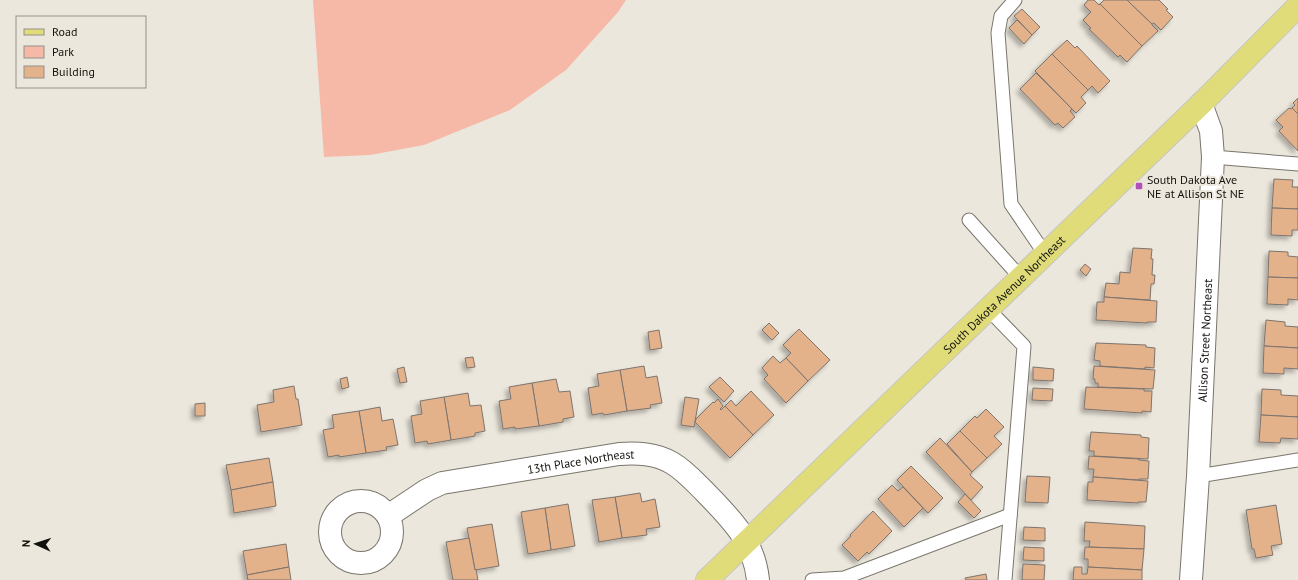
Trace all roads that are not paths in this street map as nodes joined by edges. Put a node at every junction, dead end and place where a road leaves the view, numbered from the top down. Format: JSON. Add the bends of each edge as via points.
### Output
{"nodes":[{"id":1,"x":1015,"y":0,"type":"edge"},
{"id":2,"x":1298,"y":6,"type":"edge"},
{"id":3,"x":1202,"y":103,"type":"junction"},
{"id":4,"x":1213,"y":157,"type":"junction"},
{"id":5,"x":1298,"y":164,"type":"edge"},
{"id":6,"x":969,"y":220,"type":"dead end"},
{"id":7,"x":1046,"y":254,"type":"junction"},
{"id":8,"x":1021,"y":278,"type":"junction"},
{"id":9,"x":988,"y":309,"type":"junction"},
{"id":10,"x":1298,"y":460,"type":"edge"},
{"id":11,"x":1198,"y":476,"type":"junction"},
{"id":12,"x":1010,"y":515,"type":"junction"},
{"id":13,"x":388,"y":516,"type":"dead end"},
{"id":14,"x":747,"y":542,"type":"junction"},
{"id":15,"x":708,"y":580,"type":"edge"},
{"id":16,"x":758,"y":580,"type":"edge"},
{"id":17,"x":812,"y":580,"type":"edge"},
{"id":18,"x":1005,"y":580,"type":"edge"},
{"id":19,"x":1191,"y":580,"type":"edge"}],
"edges":[{"from":1,"to":7,"type":"lane","via":[[1001,16],[998,33],[1011,204]]},
{"from":2,"to":3,"type":"main road","name":"South Dakota Avenue Northeast"},
{"from":3,"to":4,"type":"street","name":"Allison Street Northeast","via":[[1211,131]]},
{"from":3,"to":7,"type":"main road","name":"South Dakota Avenue Northeast"},
{"from":4,"to":5,"type":"lane"},
{"from":4,"to":11,"type":"street","name":"Allison Street Northeast"},
{"from":6,"to":8,"type":"lane"},
{"from":7,"to":8,"type":"main road","name":"South Dakota Avenue Northeast"},
{"from":8,"to":9,"type":"main road","name":"South Dakota Avenue Northeast"},
{"from":9,"to":12,"type":"lane","via":[[1024,346]]},
{"from":9,"to":14,"type":"main road","name":"South Dakota Avenue Northeast"},
{"from":10,"to":11,"type":"lane"},
{"from":11,"to":19,"type":"street","name":"Allison Street Northeast"},
{"from":12,"to":17,"type":"lane","via":[[844,578]]},
{"from":12,"to":18,"type":"lane"},
{"from":13,"to":14,"type":"street","name":"13th Place Northeast","via":[[442,483],[619,454],[646,454],[672,462],[683,470],[731,519]]},
{"from":14,"to":15,"type":"main road","name":"South Dakota Avenue Northeast"},
{"from":14,"to":16,"type":"street","name":"13th Place Northeast"}]}
